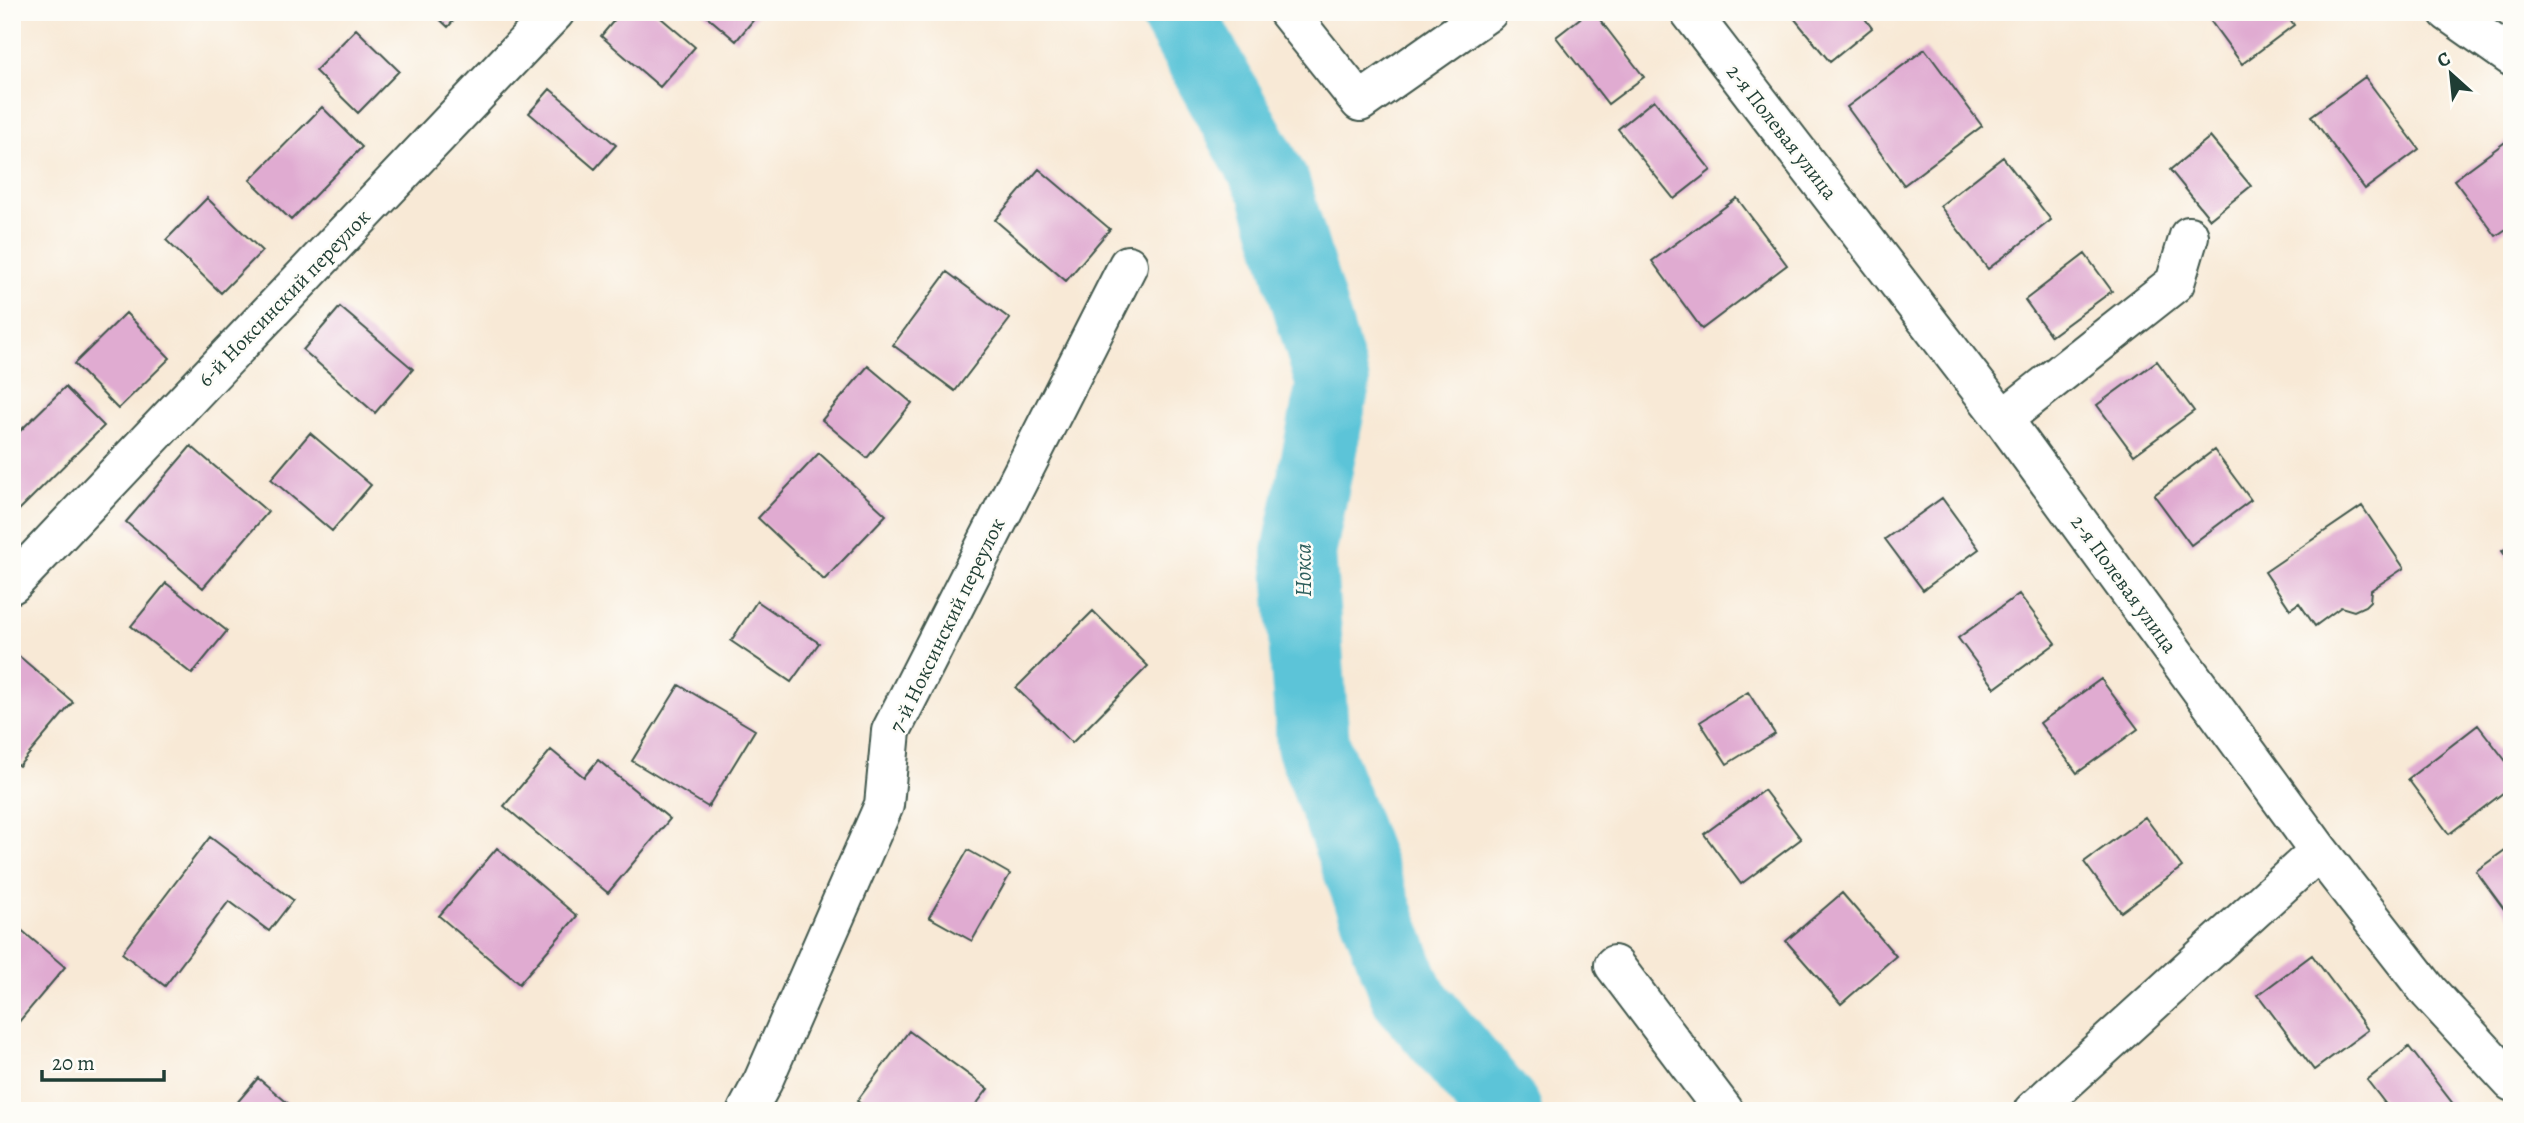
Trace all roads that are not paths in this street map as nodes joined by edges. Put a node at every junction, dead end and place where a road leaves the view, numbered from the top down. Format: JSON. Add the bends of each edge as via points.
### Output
{"nodes":[{"id":1,"x":555,"y":12,"type":"edge"},
{"id":2,"x":1288,"y":12,"type":"edge"},
{"id":3,"x":1488,"y":12,"type":"edge"},
{"id":4,"x":1690,"y":12,"type":"edge"},
{"id":5,"x":2448,"y":12,"type":"edge"},
{"id":6,"x":2512,"y":57,"type":"edge"},
{"id":7,"x":2189,"y":236,"type":"dead end"},
{"id":8,"x":1128,"y":265,"type":"dead end"},
{"id":9,"x":2003,"y":419,"type":"junction"},
{"id":10,"x":12,"y":584,"type":"edge"},
{"id":11,"x":2319,"y":851,"type":"junction"},
{"id":12,"x":1614,"y":965,"type":"dead end"},
{"id":13,"x":2512,"y":1082,"type":"edge"},
{"id":14,"x":747,"y":1111,"type":"edge"},
{"id":15,"x":1724,"y":1111,"type":"edge"},
{"id":16,"x":2033,"y":1111,"type":"edge"}],
"edges":[{"from":1,"to":10,"type":"street","name":"6-й Ноксинский переулок"},
{"from":2,"to":3,"type":"street","via":[[1360,102]]},
{"from":4,"to":9,"type":"street","name":"2-я Полевая улица"},
{"from":5,"to":6,"type":"street"},
{"from":7,"to":9,"type":"street","via":[[2175,284]]},
{"from":8,"to":14,"type":"street","name":"7-й Ноксинский переулок","via":[[891,732],[884,804]]},
{"from":9,"to":11,"type":"street","name":"2-я Полевая улица"},
{"from":11,"to":13,"type":"street","name":"2-я Полевая улица","via":[[2429,992]]},
{"from":11,"to":16,"type":"street"},
{"from":12,"to":15,"type":"street"}]}
